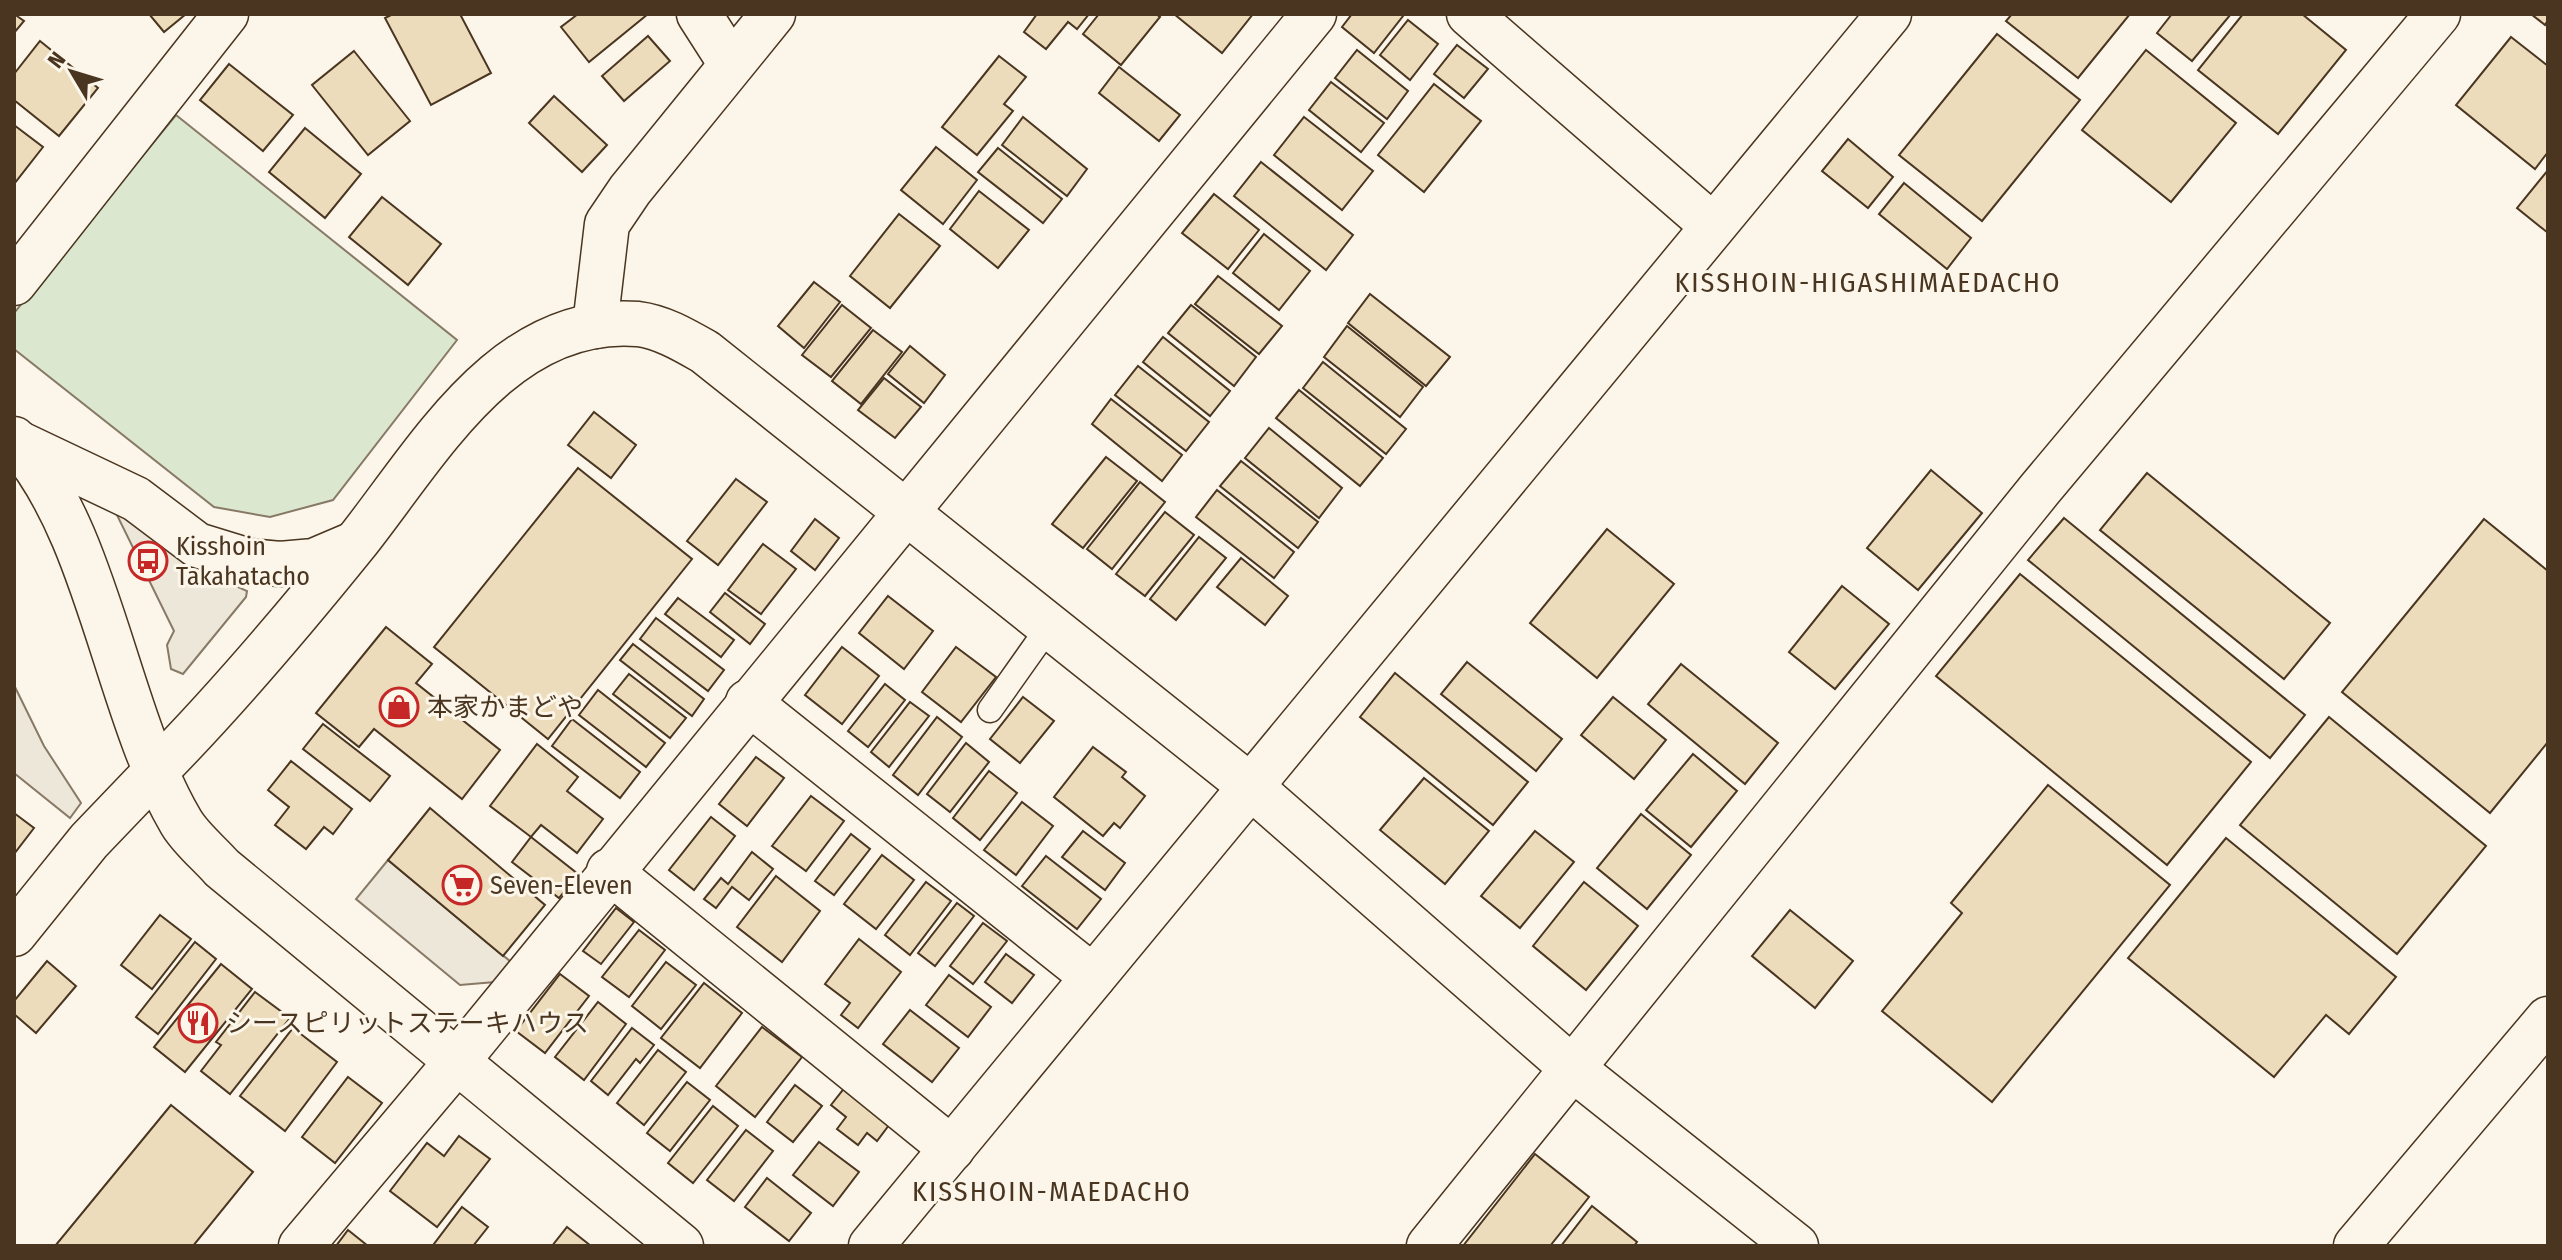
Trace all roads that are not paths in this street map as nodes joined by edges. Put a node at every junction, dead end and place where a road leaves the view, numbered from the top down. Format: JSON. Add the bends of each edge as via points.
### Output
{"nodes":[{"id":1,"x":226,"y":14,"type":"edge"},
{"id":2,"x":699,"y":14,"type":"edge"},
{"id":3,"x":773,"y":14,"type":"edge"},
{"id":4,"x":1314,"y":14,"type":"edge"},
{"id":5,"x":1469,"y":14,"type":"edge"},
{"id":6,"x":1889,"y":14,"type":"edge"},
{"id":7,"x":2438,"y":14,"type":"edge"},
{"id":8,"x":731,"y":64,"type":"junction"},
{"id":9,"x":1713,"y":226,"type":"junction"},
{"id":10,"x":14,"y":283,"type":"edge"},
{"id":11,"x":595,"y":326,"type":"junction"},
{"id":12,"x":16,"y":441,"type":"edge"},
{"id":13,"x":905,"y":513,"type":"junction"},
{"id":14,"x":354,"y":544,"type":"junction"},
{"id":15,"x":1048,"y":628,"type":"junction"},
{"id":16,"x":748,"y":702,"type":"junction"},
{"id":17,"x":990,"y":710,"type":"dead end"},
{"id":18,"x":156,"y":771,"type":"junction"},
{"id":19,"x":1250,"y":786,"type":"junction"},
{"id":20,"x":609,"y":871,"type":"junction"},
{"id":21,"x":14,"y":934,"type":"edge"},
{"id":22,"x":1093,"y":977,"type":"junction"},
{"id":23,"x":2548,"y":1019,"type":"edge"},
{"id":24,"x":458,"y":1060,"type":"junction"},
{"id":25,"x":1572,"y":1068,"type":"junction"},
{"id":26,"x":952,"y":1149,"type":"junction"},
{"id":27,"x":301,"y":1246,"type":"edge"},
{"id":28,"x":681,"y":1246,"type":"edge"},
{"id":29,"x":871,"y":1246,"type":"edge"},
{"id":30,"x":1429,"y":1246,"type":"edge"},
{"id":31,"x":1796,"y":1246,"type":"edge"},
{"id":32,"x":2356,"y":1246,"type":"edge"}],
"edges":[{"from":1,"to":10,"type":"street"},
{"from":2,"to":8,"type":"street"},
{"from":3,"to":8,"type":"street"},
{"from":4,"to":13,"type":"street"},
{"from":5,"to":9,"type":"street"},
{"from":6,"to":9,"type":"street"},
{"from":7,"to":25,"type":"street","via":[[2040,489]]},
{"from":8,"to":11,"type":"street","via":[[607,224]]},
{"from":9,"to":19,"type":"street"},
{"from":11,"to":13,"type":"street","via":[[639,324],[673,334],[705,352]]},
{"from":11,"to":14,"type":"street","via":[[532,349],[497,373],[458,411]]},
{"from":12,"to":14,"type":"street","via":[[136,499],[197,545],[249,561],[314,561]]},
{"from":12,"to":18,"type":"street","via":[[75,544]]},
{"from":13,"to":15,"type":"street"},
{"from":13,"to":16,"type":"street"},
{"from":14,"to":18,"type":"street"},
{"from":15,"to":17,"type":"lane"},
{"from":15,"to":19,"type":"street"},
{"from":16,"to":20,"type":"street"},
{"from":16,"to":22,"type":"street"},
{"from":18,"to":21,"type":"street","via":[[89,841]]},
{"from":18,"to":24,"type":"street","via":[[183,825],[222,868]]},
{"from":19,"to":22,"type":"street"},
{"from":19,"to":25,"type":"street"},
{"from":20,"to":24,"type":"street"},
{"from":20,"to":26,"type":"street"},
{"from":22,"to":26,"type":"street"},
{"from":23,"to":32,"type":"street"},
{"from":24,"to":27,"type":"street"},
{"from":24,"to":28,"type":"street"},
{"from":25,"to":30,"type":"street"},
{"from":25,"to":31,"type":"street"},
{"from":26,"to":29,"type":"street"}]}
